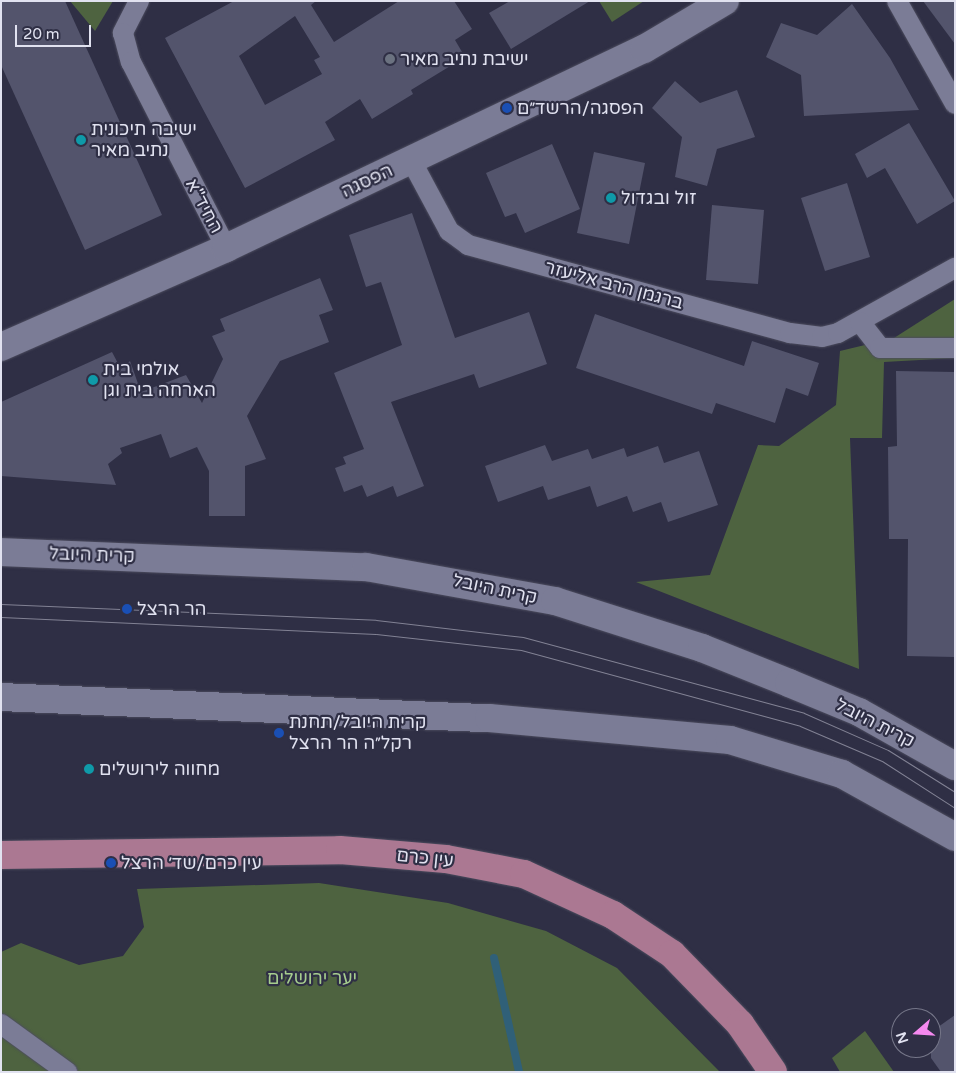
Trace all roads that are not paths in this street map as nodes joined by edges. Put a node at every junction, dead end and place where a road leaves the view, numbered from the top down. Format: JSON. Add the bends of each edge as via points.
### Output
{"nodes":[{"id":1,"x":139,"y":1,"type":"edge"},
{"id":2,"x":725,"y":1,"type":"edge"},
{"id":3,"x":897,"y":1,"type":"edge"},
{"id":4,"x":955,"y":104,"type":"edge"},
{"id":5,"x":411,"y":160,"type":"junction"},
{"id":6,"x":226,"y":248,"type":"junction"},
{"id":7,"x":955,"y":268,"type":"edge"},
{"id":8,"x":860,"y":322,"type":"junction"},
{"id":9,"x":1,"y":347,"type":"edge"},
{"id":10,"x":955,"y":348,"type":"edge"},
{"id":11,"x":1,"y":552,"type":"edge"},
{"id":12,"x":1,"y":696,"type":"edge"},
{"id":13,"x":955,"y":766,"type":"edge"},
{"id":14,"x":955,"y":837,"type":"edge"},
{"id":15,"x":1,"y":855,"type":"edge"},
{"id":16,"x":1,"y":1024,"type":"edge"},
{"id":17,"x":67,"y":1072,"type":"edge"},
{"id":18,"x":773,"y":1072,"type":"edge"}],
"edges":[{"from":1,"to":6,"type":"street","name":"החיד\"א","via":[[123,33],[131,62]]},
{"from":2,"to":5,"type":"main road","name":"הפסגה","via":[[644,50]]},
{"from":3,"to":4,"type":"street"},
{"from":5,"to":6,"type":"main road","name":"הפסגה"},
{"from":5,"to":8,"type":"street","name":"ברגמן הרב אליעזר","via":[[449,231],[468,245],[790,333],[822,337]]},
{"from":6,"to":9,"type":"main road","name":"הפסגה"},
{"from":7,"to":8,"type":"street","name":"ברגמן הרב אליעזר"},
{"from":8,"to":10,"type":"street","via":[[880,348]]},
{"from":11,"to":13,"type":"main road","name":"קרית היובל","via":[[366,567],[555,601],[702,648],[789,683],[859,712]]},
{"from":12,"to":14,"type":"main road","via":[[489,718],[730,740],[842,774]]},
{"from":15,"to":18,"type":"main road","name":"עין כרם","via":[[340,850],[446,859],[524,874],[613,915],[672,954],[740,1024]]},
{"from":16,"to":17,"type":"street"}]}
